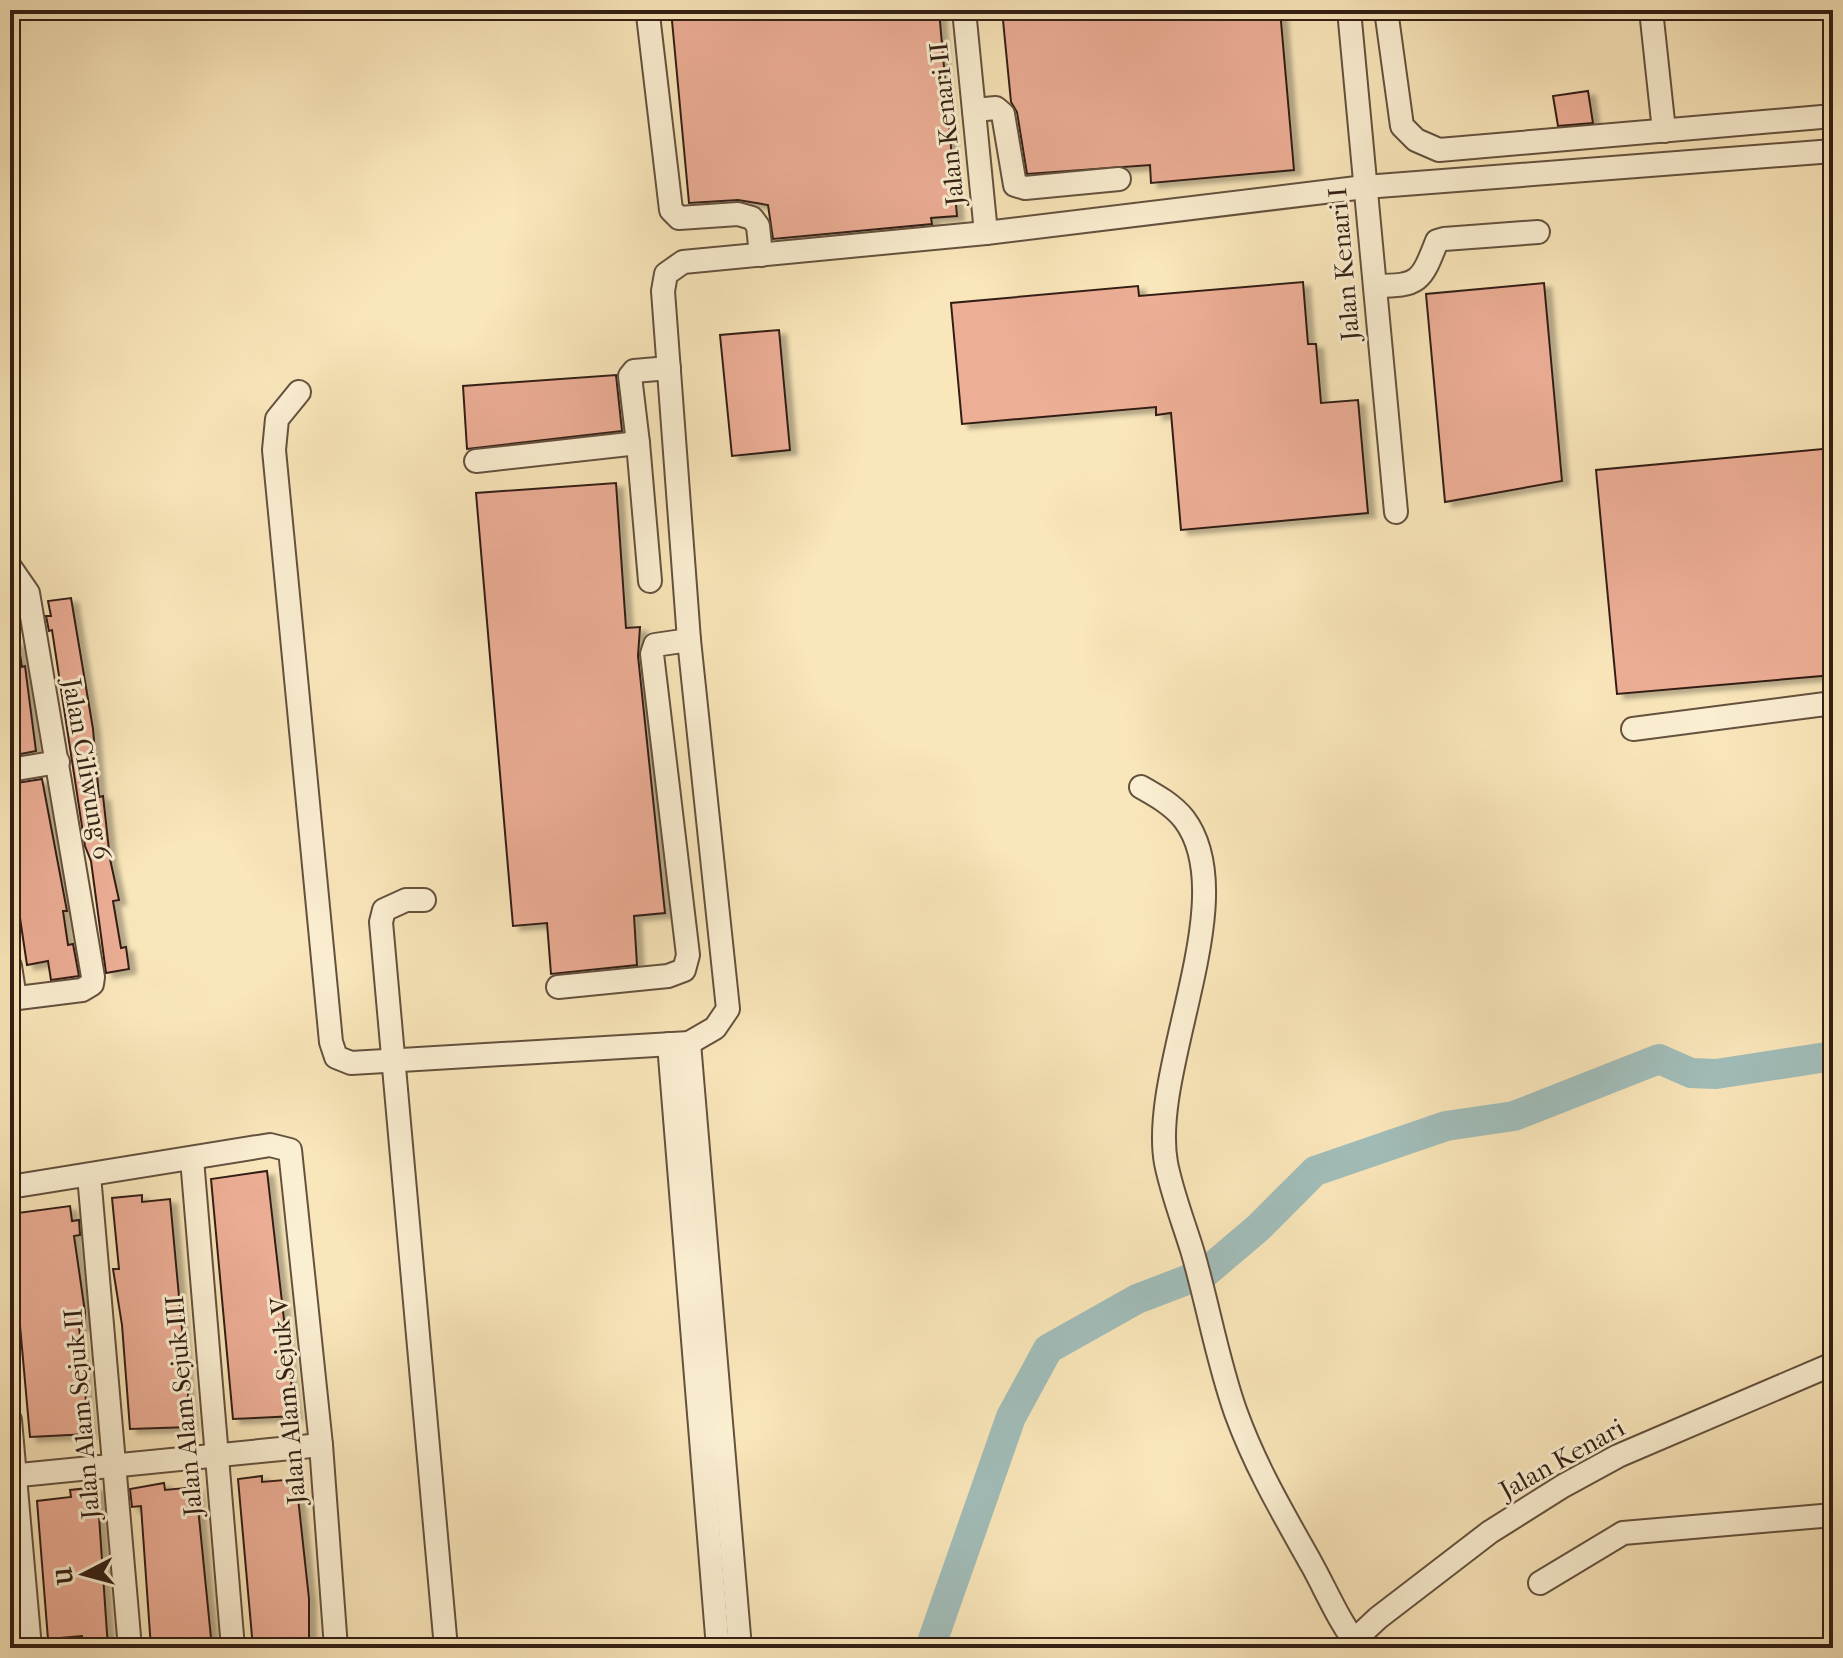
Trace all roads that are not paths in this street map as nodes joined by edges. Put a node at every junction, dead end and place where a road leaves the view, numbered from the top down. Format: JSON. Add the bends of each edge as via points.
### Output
{"nodes":[{"id":1,"x":964,"y":10,"type":"edge"},
{"id":2,"x":1349,"y":10,"type":"edge"},
{"id":3,"x":1386,"y":10,"type":"edge"},
{"id":4,"x":1651,"y":10,"type":"edge"},
{"id":5,"x":648,"y":15,"type":"dead end"},
{"id":6,"x":974,"y":110,"type":"junction"},
{"id":7,"x":1833,"y":116,"type":"edge"},
{"id":8,"x":1664,"y":131,"type":"junction"},
{"id":9,"x":1833,"y":151,"type":"edge"},
{"id":10,"x":1119,"y":179,"type":"dead end"},
{"id":11,"x":1365,"y":187,"type":"junction"},
{"id":12,"x":1538,"y":232,"type":"dead end"},
{"id":13,"x":986,"y":233,"type":"junction"},
{"id":14,"x":761,"y":255,"type":"junction"},
{"id":15,"x":1375,"y":286,"type":"junction"},
{"id":16,"x":669,"y":368,"type":"junction"},
{"id":17,"x":299,"y":392,"type":"dead end"},
{"id":18,"x":638,"y":443,"type":"junction"},
{"id":19,"x":476,"y":461,"type":"dead end"},
{"id":20,"x":1396,"y":512,"type":"dead end"},
{"id":21,"x":11,"y":567,"type":"edge"},
{"id":22,"x":650,"y":581,"type":"dead end"},
{"id":23,"x":689,"y":640,"type":"junction"},
{"id":24,"x":1833,"y":703,"type":"edge"},
{"id":25,"x":1633,"y":729,"type":"dead end"},
{"id":26,"x":702,"y":761,"type":"junction"},
{"id":27,"x":58,"y":762,"type":"junction"},
{"id":28,"x":665,"y":764,"type":"junction"},
{"id":29,"x":10,"y":770,"type":"edge"},
{"id":30,"x":1141,"y":787,"type":"dead end"},
{"id":31,"x":709,"y":830,"type":"junction"},
{"id":32,"x":673,"y":833,"type":"junction"},
{"id":33,"x":424,"y":900,"type":"dead end"},
{"id":34,"x":717,"y":906,"type":"junction"},
{"id":35,"x":682,"y":910,"type":"junction"},
{"id":36,"x":10,"y":966,"type":"edge"},
{"id":37,"x":558,"y":987,"type":"dead end"},
{"id":38,"x":13,"y":998,"type":"edge"},
{"id":39,"x":679,"y":1043,"type":"junction"},
{"id":40,"x":393,"y":1061,"type":"junction"},
{"id":41,"x":192,"y":1159,"type":"junction"},
{"id":42,"x":89,"y":1175,"type":"junction"},
{"id":43,"x":10,"y":1187,"type":"edge"},
{"id":44,"x":1833,"y":1364,"type":"edge"},
{"id":45,"x":10,"y":1420,"type":"edge"},
{"id":46,"x":321,"y":1445,"type":"junction"},
{"id":47,"x":217,"y":1455,"type":"junction"},
{"id":48,"x":114,"y":1466,"type":"junction"},
{"id":49,"x":13,"y":1476,"type":"edge"},
{"id":50,"x":1833,"y":1515,"type":"edge"},
{"id":51,"x":1540,"y":1583,"type":"dead end"},
{"id":52,"x":1353,"y":1645,"type":"edge"},
{"id":53,"x":30,"y":1648,"type":"edge"},
{"id":54,"x":130,"y":1648,"type":"edge"},
{"id":55,"x":233,"y":1648,"type":"edge"},
{"id":56,"x":336,"y":1648,"type":"edge"},
{"id":57,"x":446,"y":1648,"type":"edge"},
{"id":58,"x":718,"y":1648,"type":"edge"},
{"id":59,"x":740,"y":1648,"type":"edge"}],
"edges":[{"from":1,"to":6,"type":"street","name":"Jalan Kenari II"},
{"from":2,"to":11,"type":"street","name":"Jalan Kenari I"},
{"from":3,"to":8,"type":"street","via":[[1398,110],[1402,126],[1416,140],[1439,150]]},
{"from":4,"to":8,"type":"street"},
{"from":5,"to":14,"type":"street","via":[[671,210],[679,218],[752,218]]},
{"from":6,"to":10,"type":"street","via":[[996,108],[1003,114],[1015,185]]},
{"from":6,"to":13,"type":"street","name":"Jalan Kenari II"},
{"from":7,"to":8,"type":"street"},
{"from":9,"to":11,"type":"street"},
{"from":11,"to":13,"type":"street"},
{"from":11,"to":15,"type":"street","name":"Jalan Kenari I"},
{"from":12,"to":15,"type":"street","via":[[1437,241],[1423,276],[1414,284]]},
{"from":13,"to":14,"type":"street"},
{"from":14,"to":16,"type":"street","via":[[683,262],[666,274]]},
{"from":15,"to":20,"type":"street","name":"Jalan Kenari I"},
{"from":16,"to":18,"type":"street","via":[[634,371],[630,376]]},
{"from":16,"to":23,"type":"street"},
{"from":17,"to":40,"type":"street","via":[[277,419],[274,450],[331,1042],[336,1057],[351,1063]]},
{"from":18,"to":19,"type":"street"},
{"from":18,"to":22,"type":"street"},
{"from":21,"to":27,"type":"street","name":"Jalan Ciliwung 6","via":[[28,593]]},
{"from":23,"to":26,"type":"street"},
{"from":23,"to":28,"type":"street","via":[[664,641],[652,654]]},
{"from":24,"to":25,"type":"street"},
{"from":26,"to":28,"type":"street"},
{"from":26,"to":31,"type":"street"},
{"from":27,"to":29,"type":"street"},
{"from":27,"to":38,"type":"street","name":"Jalan Ciliwung 6","via":[[92,984],[82,990]]},
{"from":28,"to":32,"type":"street"},
{"from":30,"to":52,"type":"street","via":[[1184,819],[1200,853],[1203,876],[1197,945],[1166,1109],[1165,1160],[1235,1412],[1281,1516]]},
{"from":31,"to":32,"type":"street"},
{"from":31,"to":34,"type":"street"},
{"from":32,"to":35,"type":"street"},
{"from":33,"to":40,"type":"street","via":[[395,904],[384,910],[381,922]]},
{"from":34,"to":35,"type":"street"},
{"from":34,"to":39,"type":"street","via":[[728,1009],[715,1028]]},
{"from":35,"to":37,"type":"street","via":[[688,955],[684,970]]},
{"from":36,"to":38,"type":"street"},
{"from":39,"to":40,"type":"street"},
{"from":39,"to":58,"type":"street"},
{"from":39,"to":59,"type":"street"},
{"from":40,"to":57,"type":"street"},
{"from":41,"to":42,"type":"street"},
{"from":41,"to":46,"type":"street","name":"Jalan Alam Sejuk V","via":[[270,1145],[290,1150]]},
{"from":41,"to":47,"type":"street","name":"Jalan Alam Sejuk III"},
{"from":42,"to":43,"type":"street"},
{"from":42,"to":48,"type":"street","name":"Jalan Alam Sejuk II"},
{"from":44,"to":52,"type":"street","name":"Jalan Kenari","via":[[1618,1456],[1563,1486],[1490,1532]]},
{"from":45,"to":49,"type":"street"},
{"from":46,"to":47,"type":"street"},
{"from":46,"to":56,"type":"street","name":"Jalan Alam Sejuk V"},
{"from":47,"to":48,"type":"street"},
{"from":47,"to":55,"type":"street","name":"Jalan Alam Sejuk III"},
{"from":48,"to":49,"type":"street"},
{"from":48,"to":54,"type":"street","name":"Jalan Alam Sejuk II"},
{"from":49,"to":53,"type":"street"},
{"from":50,"to":51,"type":"street","via":[[1623,1533]]}]}
